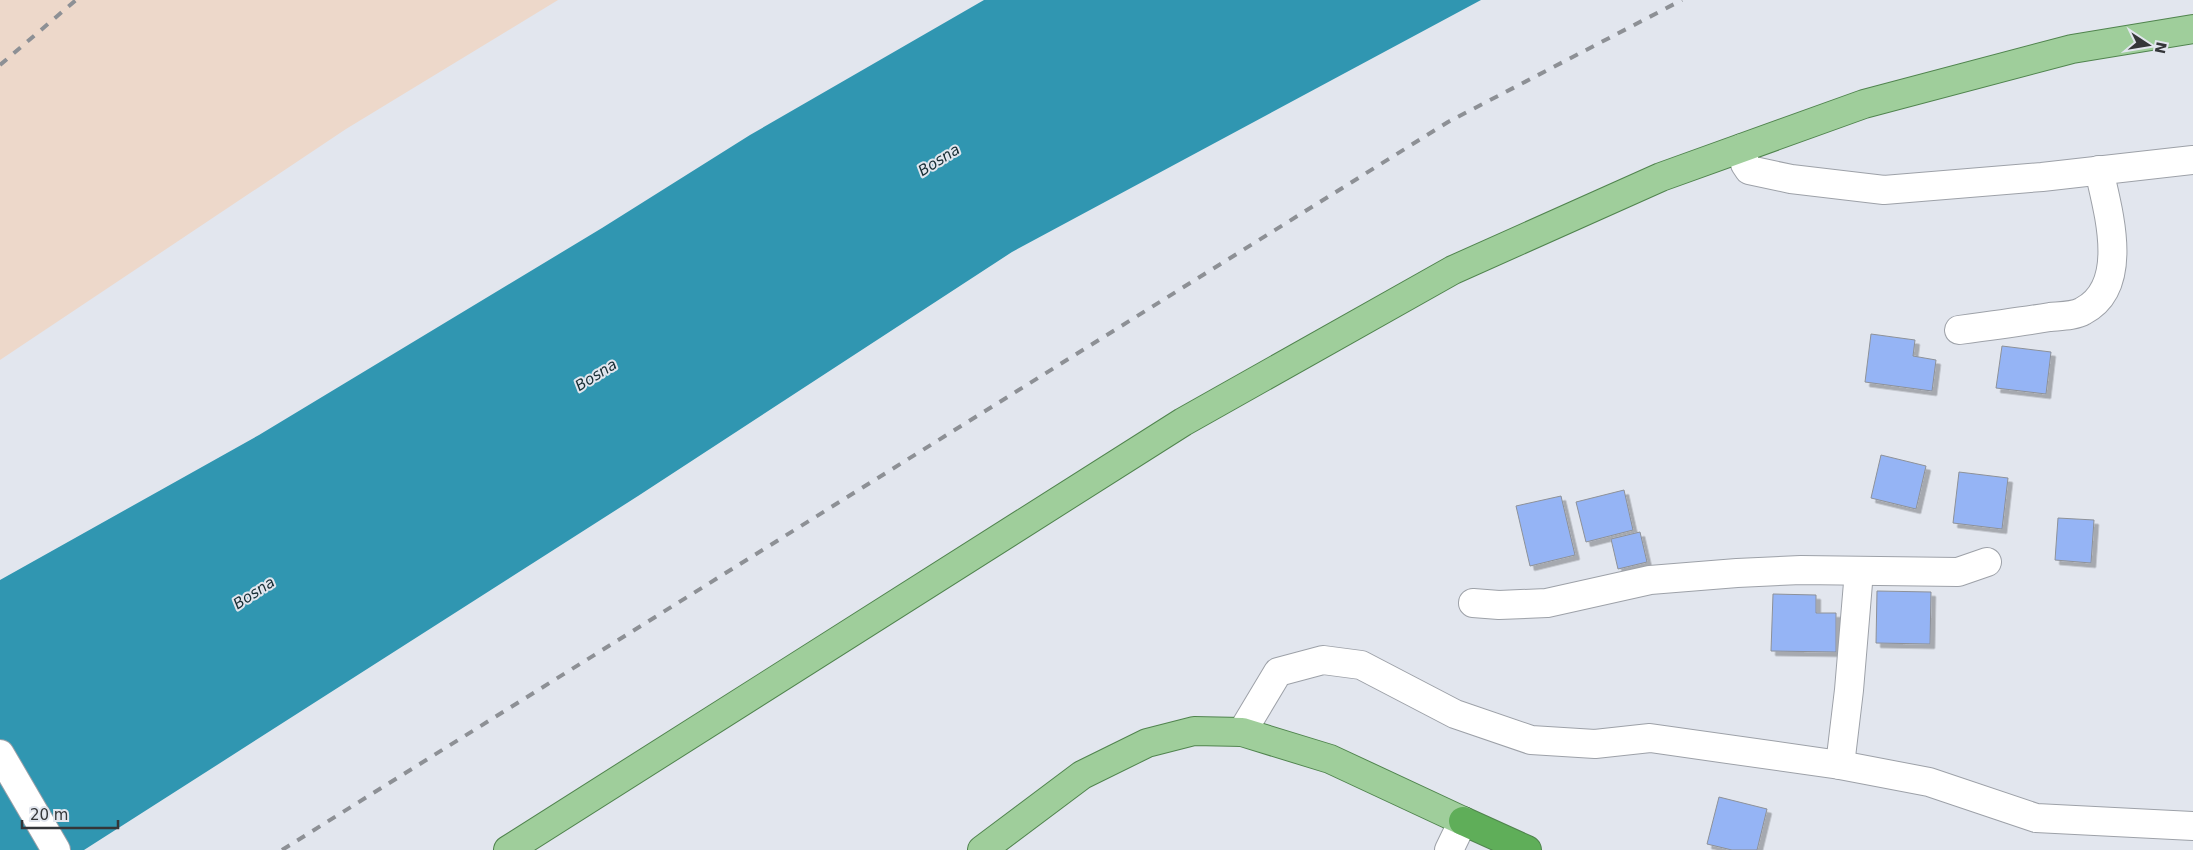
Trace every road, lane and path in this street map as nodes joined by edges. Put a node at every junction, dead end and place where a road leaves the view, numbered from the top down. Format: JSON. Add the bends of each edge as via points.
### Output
{"nodes":[{"id":1,"x":2193,"y":29,"type":"edge"},
{"id":2,"x":1742,"y":148,"type":"junction"},
{"id":3,"x":2193,"y":160,"type":"edge"},
{"id":4,"x":2099,"y":170,"type":"junction"},
{"id":5,"x":1959,"y":330,"type":"dead end"},
{"id":6,"x":1987,"y":562,"type":"dead end"},
{"id":7,"x":1859,"y":571,"type":"junction"},
{"id":8,"x":1473,"y":603,"type":"dead end"},
{"id":9,"x":1242,"y":732,"type":"junction"},
{"id":10,"x":0,"y":754,"type":"edge"},
{"id":11,"x":1840,"y":765,"type":"junction"},
{"id":12,"x":1463,"y":821,"type":"junction"},
{"id":13,"x":2193,"y":826,"type":"edge"},
{"id":14,"x":56,"y":850,"type":"edge"},
{"id":15,"x":508,"y":850,"type":"edge"},
{"id":16,"x":982,"y":850,"type":"edge"},
{"id":17,"x":1449,"y":850,"type":"edge"},
{"id":18,"x":1528,"y":850,"type":"edge"}],
"edges":[{"from":1,"to":2,"type":"main road","via":[[2072,49],[1864,104]]},
{"from":2,"to":4,"type":"street","via":[[1745,164],[1750,170],[1884,190]]},
{"from":2,"to":15,"type":"main road","via":[[1661,177],[1453,270],[1183,422]]},
{"from":3,"to":4,"type":"street"},
{"from":4,"to":5,"type":"street","via":[[2114,254],[2100,299],[2082,312]]},
{"from":6,"to":7,"type":"street","via":[[1958,572]]},
{"from":7,"to":8,"type":"street","via":[[1801,570],[1650,580],[1547,603]]},
{"from":7,"to":11,"type":"street"},
{"from":9,"to":11,"type":"street","via":[[1278,672],[1323,660],[1361,665],[1455,714],[1531,740],[1595,744],[1650,738]]},
{"from":9,"to":12,"type":"main road","via":[[1330,759]]},
{"from":9,"to":16,"type":"main road","via":[[1194,731],[1147,743],[1082,776]]},
{"from":10,"to":14,"type":"street"},
{"from":11,"to":13,"type":"street","via":[[1930,782],[2036,818]]},
{"from":12,"to":17,"type":"street"},
{"from":12,"to":18,"type":"highway"}]}
